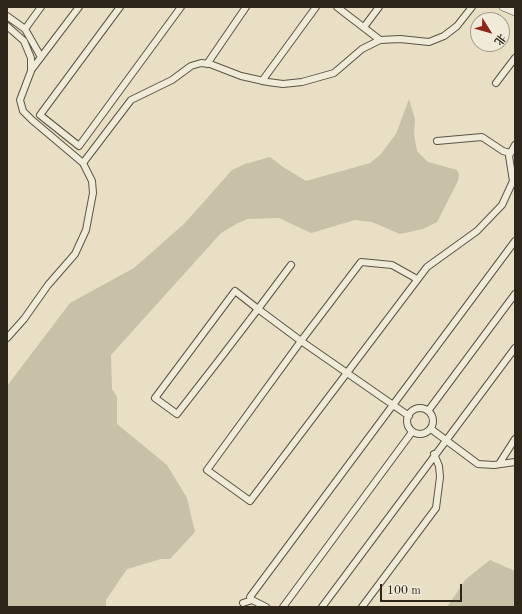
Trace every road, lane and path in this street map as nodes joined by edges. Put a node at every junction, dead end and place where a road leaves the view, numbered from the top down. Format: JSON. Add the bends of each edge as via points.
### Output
{"nodes":[{"id":1,"x":41,"y":7,"type":"edge"},
{"id":2,"x":79,"y":7,"type":"edge"},
{"id":3,"x":120,"y":7,"type":"edge"},
{"id":4,"x":181,"y":7,"type":"edge"},
{"id":5,"x":246,"y":7,"type":"edge"},
{"id":6,"x":316,"y":7,"type":"edge"},
{"id":7,"x":337,"y":7,"type":"edge"},
{"id":8,"x":379,"y":7,"type":"edge"},
{"id":9,"x":472,"y":7,"type":"edge"},
{"id":10,"x":503,"y":7,"type":"edge"},
{"id":11,"x":515,"y":12,"type":"edge"},
{"id":12,"x":7,"y":16,"type":"edge"},
{"id":13,"x":7,"y":26,"type":"edge"},
{"id":14,"x":364,"y":27,"type":"junction"},
{"id":15,"x":25,"y":29,"type":"junction"},
{"id":16,"x":380,"y":40,"type":"junction"},
{"id":17,"x":41,"y":57,"type":"junction"},
{"id":18,"x":515,"y":58,"type":"edge"},
{"id":19,"x":206,"y":64,"type":"junction"},
{"id":20,"x":32,"y":69,"type":"junction"},
{"id":21,"x":262,"y":81,"type":"junction"},
{"id":22,"x":496,"y":83,"type":"dead end"},
{"id":23,"x":437,"y":141,"type":"dead end"},
{"id":24,"x":515,"y":146,"type":"edge"},
{"id":25,"x":510,"y":153,"type":"junction"},
{"id":26,"x":83,"y":163,"type":"junction"},
{"id":27,"x":515,"y":241,"type":"edge"},
{"id":28,"x":291,"y":265,"type":"dead end"},
{"id":29,"x":417,"y":279,"type":"junction"},
{"id":30,"x":515,"y":294,"type":"edge"},
{"id":31,"x":258,"y":309,"type":"junction"},
{"id":32,"x":7,"y":338,"type":"edge"},
{"id":33,"x":301,"y":341,"type":"junction"},
{"id":34,"x":515,"y":348,"type":"edge"},
{"id":35,"x":346,"y":373,"type":"junction"},
{"id":36,"x":393,"y":405,"type":"junction"},
{"id":37,"x":428,"y":411,"type":"junction"},
{"id":38,"x":409,"y":416,"type":"junction"},
{"id":39,"x":430,"y":430,"type":"junction"},
{"id":40,"x":412,"y":432,"type":"junction"},
{"id":41,"x":515,"y":439,"type":"edge"},
{"id":42,"x":446,"y":440,"type":"junction"},
{"id":43,"x":434,"y":454,"type":"junction"},
{"id":44,"x":515,"y":462,"type":"edge"},
{"id":45,"x":500,"y":464,"type":"junction"},
{"id":46,"x":252,"y":600,"type":"junction"},
{"id":47,"x":243,"y":603,"type":"dead end"},
{"id":48,"x":266,"y":607,"type":"edge"},
{"id":49,"x":282,"y":607,"type":"edge"},
{"id":50,"x":322,"y":607,"type":"edge"},
{"id":51,"x":362,"y":607,"type":"edge"}],
"edges":[{"from":1,"to":15,"type":"street"},
{"from":2,"to":17,"type":"street"},
{"from":3,"to":4,"type":"street","via":[[40,115],[79,146]]},
{"from":5,"to":19,"type":"street"},
{"from":6,"to":21,"type":"street"},
{"from":7,"to":14,"type":"street"},
{"from":8,"to":14,"type":"street"},
{"from":9,"to":16,"type":"street","via":[[457,26],[444,36],[429,42]]},
{"from":10,"to":11,"type":"street"},
{"from":12,"to":15,"type":"street"},
{"from":13,"to":20,"type":"street","via":[[24,41],[30,53]]},
{"from":14,"to":16,"type":"street"},
{"from":15,"to":17,"type":"street"},
{"from":16,"to":21,"type":"street","via":[[362,50],[334,73],[302,82],[283,84]]},
{"from":17,"to":20,"type":"street"},
{"from":18,"to":22,"type":"street"},
{"from":19,"to":21,"type":"street"},
{"from":19,"to":26,"type":"street","via":[[191,66],[172,80],[131,100]]},
{"from":20,"to":26,"type":"street","via":[[20,100],[23,110]]},
{"from":23,"to":25,"type":"street","via":[[482,137]]},
{"from":24,"to":25,"type":"street"},
{"from":25,"to":29,"type":"street","via":[[513,181],[502,205],[478,231],[431,263]]},
{"from":26,"to":32,"type":"street","via":[[92,181],[93,193],[86,230],[81,242],[69,262]]},
{"from":27,"to":36,"type":"street"},
{"from":28,"to":31,"type":"street"},
{"from":29,"to":33,"type":"street","via":[[392,265],[361,262]]},
{"from":29,"to":35,"type":"street"},
{"from":30,"to":37,"type":"street"},
{"from":31,"to":31,"type":"street","via":[[177,414],[155,398],[235,291]]},
{"from":31,"to":33,"type":"street"},
{"from":33,"to":35,"type":"street"},
{"from":33,"to":35,"type":"street","via":[[207,470],[250,501]]},
{"from":34,"to":42,"type":"street"},
{"from":35,"to":36,"type":"street"},
{"from":36,"to":38,"type":"street"},
{"from":36,"to":46,"type":"street","via":[[250,597]]},
{"from":37,"to":38,"type":"street","via":[[419,408]]},
{"from":37,"to":39,"type":"street","via":[[433,420]]},
{"from":38,"to":40,"type":"street","via":[[407,423]]},
{"from":39,"to":40,"type":"street","via":[[422,434]]},
{"from":39,"to":42,"type":"street"},
{"from":40,"to":49,"type":"street"},
{"from":41,"to":45,"type":"street"},
{"from":42,"to":43,"type":"street"},
{"from":42,"to":45,"type":"street","via":[[478,464]]},
{"from":43,"to":50,"type":"street"},
{"from":43,"to":51,"type":"street","via":[[440,477],[436,508]]},
{"from":44,"to":45,"type":"street"},
{"from":46,"to":47,"type":"street"},
{"from":46,"to":48,"type":"street"}]}
